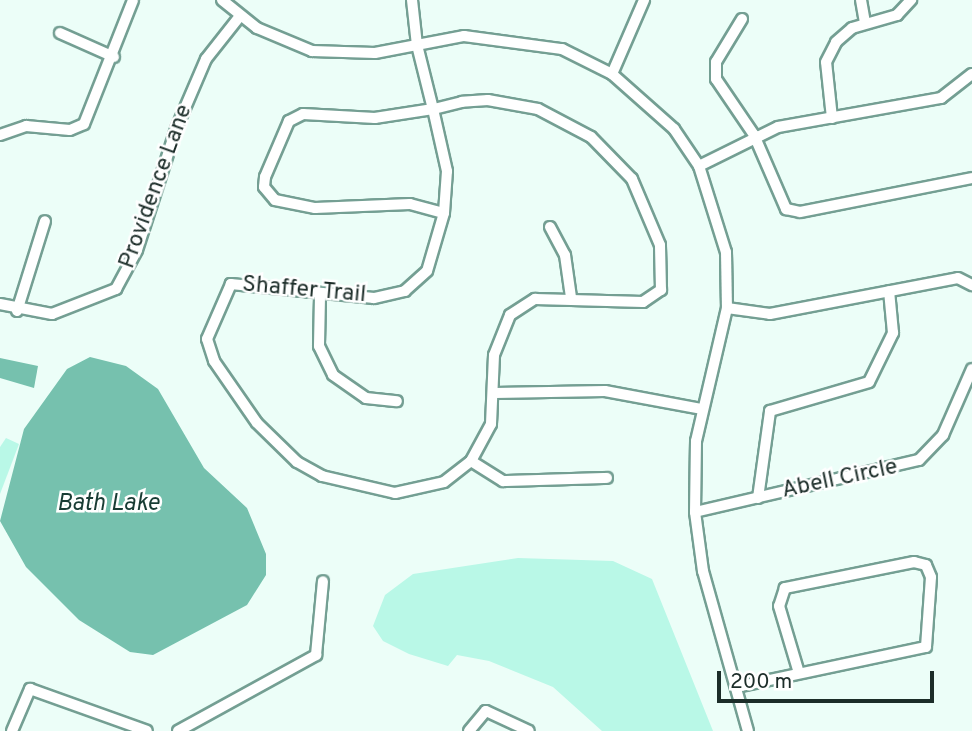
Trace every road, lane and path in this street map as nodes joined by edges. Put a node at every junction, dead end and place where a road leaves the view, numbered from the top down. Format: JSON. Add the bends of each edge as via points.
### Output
{"nodes":[{"id":1,"x":134,"y":0,"type":"edge"},
{"id":2,"x":222,"y":0,"type":"edge"},
{"id":3,"x":412,"y":0,"type":"edge"},
{"id":4,"x":644,"y":0,"type":"edge"},
{"id":5,"x":861,"y":0,"type":"edge"},
{"id":6,"x":911,"y":0,"type":"edge"},
{"id":7,"x":240,"y":16,"type":"junction"},
{"id":8,"x":742,"y":19,"type":"dead end"},
{"id":9,"x":865,"y":23,"type":"junction"},
{"id":10,"x":60,"y":33,"type":"dead end"},
{"id":11,"x":417,"y":45,"type":"junction"},
{"id":12,"x":114,"y":57,"type":"junction"},
{"id":13,"x":612,"y":74,"type":"junction"},
{"id":14,"x":972,"y":74,"type":"edge"},
{"id":15,"x":433,"y":109,"type":"junction"},
{"id":16,"x":832,"y":118,"type":"junction"},
{"id":17,"x":0,"y":135,"type":"edge"},
{"id":18,"x":754,"y":135,"type":"junction"},
{"id":19,"x":699,"y":166,"type":"junction"},
{"id":20,"x":972,"y":178,"type":"edge"},
{"id":21,"x":444,"y":213,"type":"junction"},
{"id":22,"x":45,"y":221,"type":"dead end"},
{"id":23,"x":550,"y":227,"type":"dead end"},
{"id":24,"x":972,"y":285,"type":"edge"},
{"id":25,"x":889,"y":291,"type":"junction"},
{"id":26,"x":320,"y":297,"type":"junction"},
{"id":27,"x":571,"y":297,"type":"junction"},
{"id":28,"x":0,"y":304,"type":"edge"},
{"id":29,"x":727,"y":308,"type":"junction"},
{"id":30,"x":17,"y":311,"type":"junction"},
{"id":31,"x":972,"y":369,"type":"edge"},
{"id":32,"x":495,"y":393,"type":"junction"},
{"id":33,"x":397,"y":401,"type":"dead end"},
{"id":34,"x":702,"y":409,"type":"junction"},
{"id":35,"x":471,"y":461,"type":"junction"},
{"id":36,"x":607,"y":478,"type":"dead end"},
{"id":37,"x":758,"y":498,"type":"junction"},
{"id":38,"x":695,"y":512,"type":"junction"},
{"id":39,"x":323,"y":581,"type":"dead end"},
{"id":40,"x":799,"y":673,"type":"junction"},
{"id":41,"x":736,"y":687,"type":"junction"},
{"id":42,"x":12,"y":731,"type":"edge"},
{"id":43,"x":148,"y":731,"type":"edge"},
{"id":44,"x":178,"y":731,"type":"edge"},
{"id":45,"x":469,"y":731,"type":"edge"},
{"id":46,"x":528,"y":731,"type":"edge"},
{"id":47,"x":748,"y":731,"type":"edge"}],
"edges":[{"from":1,"to":12,"type":"street"},
{"from":2,"to":7,"type":"street"},
{"from":3,"to":11,"type":"street","name":"Shaffer Trail"},
{"from":4,"to":13,"type":"street"},
{"from":5,"to":9,"type":"street"},
{"from":6,"to":9,"type":"street","via":[[897,15]]},
{"from":7,"to":11,"type":"street","via":[[276,39],[312,51],[374,53]]},
{"from":7,"to":30,"type":"street","name":"Providence Lane","via":[[217,42],[184,108],[125,277],[103,298],[79,307],[37,315]]},
{"from":8,"to":18,"type":"street","via":[[732,26],[715,71]]},
{"from":9,"to":16,"type":"street","via":[[844,34],[826,62]]},
{"from":10,"to":12,"type":"street"},
{"from":11,"to":13,"type":"street","via":[[464,36],[512,38],[562,49]]},
{"from":11,"to":15,"type":"street","name":"Shaffer Trail"},
{"from":12,"to":17,"type":"street","via":[[79,128],[26,126]]},
{"from":13,"to":19,"type":"street","via":[[657,109]]},
{"from":14,"to":16,"type":"street","via":[[940,98]]},
{"from":15,"to":21,"type":"street","name":"Shaffer Trail","via":[[447,171]]},
{"from":15,"to":21,"type":"street","via":[[376,118],[295,116],[264,187],[275,200],[315,208],[410,204]]},
{"from":15,"to":27,"type":"street","name":"Shaffer Trail","via":[[488,100],[538,109],[591,137],[632,179],[660,245],[661,290],[643,302]]},
{"from":16,"to":18,"type":"street"},
{"from":18,"to":19,"type":"street"},
{"from":18,"to":20,"type":"street","via":[[781,202],[792,212]]},
{"from":19,"to":29,"type":"street","via":[[726,252]]},
{"from":21,"to":26,"type":"street","name":"Shaffer Trail","via":[[426,271],[405,291]]},
{"from":22,"to":30,"type":"street"},
{"from":23,"to":27,"type":"street","via":[[565,255]]},
{"from":24,"to":25,"type":"street","via":[[958,278]]},
{"from":25,"to":29,"type":"street","via":[[770,314]]},
{"from":25,"to":37,"type":"street","via":[[893,333],[869,383],[770,411]]},
{"from":26,"to":33,"type":"street","via":[[319,346],[333,375],[366,398]]},
{"from":26,"to":35,"type":"street","name":"Shaffer Trail","via":[[231,284],[210,326],[214,361],[276,442],[321,475],[370,491],[421,492]]},
{"from":27,"to":32,"type":"street","name":"Shaffer Trail","via":[[535,299],[510,315],[494,355]]},
{"from":28,"to":30,"type":"street","name":"Providence Lane"},
{"from":29,"to":34,"type":"street"},
{"from":31,"to":37,"type":"street","name":"Abell Circle","via":[[943,435],[919,460]]},
{"from":32,"to":34,"type":"street","via":[[605,391]]},
{"from":32,"to":35,"type":"street","name":"Shaffer Trail","via":[[491,424]]},
{"from":34,"to":38,"type":"street"},
{"from":35,"to":36,"type":"street","via":[[503,481]]},
{"from":37,"to":38,"type":"street","name":"Abell Circle"},
{"from":38,"to":41,"type":"street","via":[[703,571]]},
{"from":39,"to":44,"type":"street","via":[[316,655]]},
{"from":40,"to":40,"type":"street","via":[[926,647],[931,577],[926,565],[914,562],[785,588],[779,606]]},
{"from":40,"to":41,"type":"street"},
{"from":41,"to":47,"type":"street"},
{"from":42,"to":43,"type":"street","via":[[30,689]]},
{"from":45,"to":46,"type":"street","via":[[486,711]]}]}
